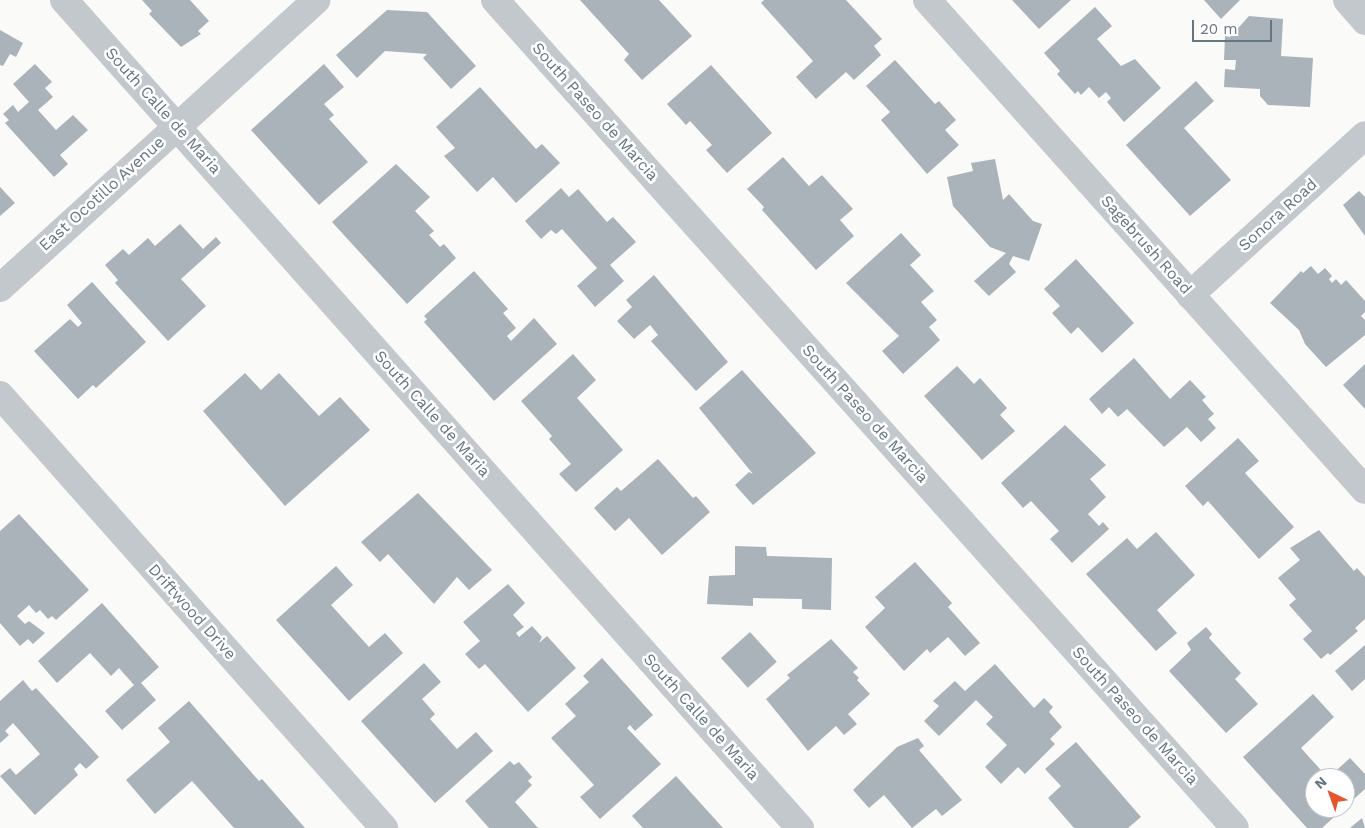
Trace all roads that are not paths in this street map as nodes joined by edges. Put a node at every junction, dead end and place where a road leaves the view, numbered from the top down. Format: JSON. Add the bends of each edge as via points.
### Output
{"nodes":[{"id":1,"x":64,"y":0,"type":"edge"},
{"id":2,"x":316,"y":0,"type":"edge"},
{"id":3,"x":495,"y":0,"type":"edge"},
{"id":4,"x":927,"y":0,"type":"edge"},
{"id":5,"x":1347,"y":0,"type":"edge"},
{"id":6,"x":1365,"y":21,"type":"edge"},
{"id":7,"x":176,"y":127,"type":"junction"},
{"id":8,"x":1365,"y":135,"type":"edge"},
{"id":9,"x":0,"y":288,"type":"edge"},
{"id":10,"x":1190,"y":295,"type":"junction"},
{"id":11,"x":0,"y":395,"type":"edge"},
{"id":12,"x":1365,"y":490,"type":"edge"},
{"id":13,"x":384,"y":828,"type":"edge"},
{"id":14,"x":800,"y":828,"type":"edge"},
{"id":15,"x":1235,"y":828,"type":"edge"}],
"edges":[{"from":1,"to":7,"type":"street","name":"South Calle de Maria"},
{"from":2,"to":7,"type":"street","name":"East Ocotillo Avenue"},
{"from":3,"to":15,"type":"street","name":"South Paseo de Marcia"},
{"from":4,"to":10,"type":"street","name":"Sagebrush Road"},
{"from":5,"to":6,"type":"street"},
{"from":7,"to":9,"type":"street","name":"East Ocotillo Avenue"},
{"from":7,"to":14,"type":"street","name":"South Calle de Maria"},
{"from":8,"to":10,"type":"street","name":"Sonora Road"},
{"from":10,"to":12,"type":"street","name":"Sagebrush Road"},
{"from":11,"to":13,"type":"street","name":"Driftwood Drive"}]}
